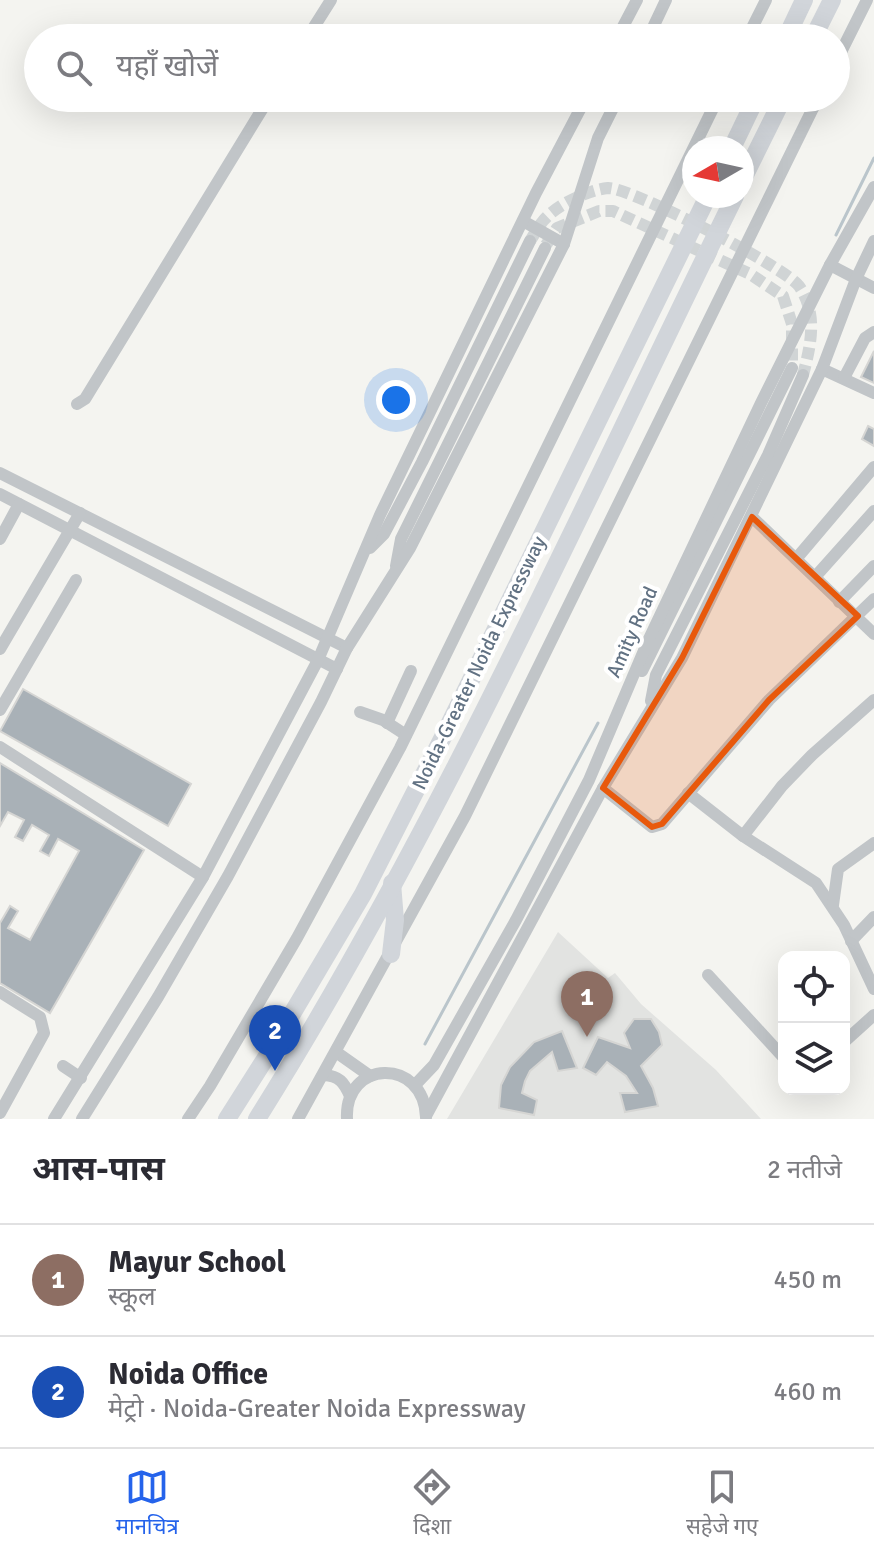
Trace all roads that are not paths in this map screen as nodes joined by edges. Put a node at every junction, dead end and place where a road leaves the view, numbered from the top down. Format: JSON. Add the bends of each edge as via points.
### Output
{"nodes":[{"id":1,"x":331,"y":0,"type":"edge"},
{"id":2,"x":637,"y":0,"type":"edge"},
{"id":3,"x":666,"y":0,"type":"edge"},
{"id":4,"x":766,"y":0,"type":"edge"},
{"id":5,"x":804,"y":0,"type":"edge"},
{"id":6,"x":832,"y":0,"type":"edge"},
{"id":7,"x":867,"y":0,"type":"edge"},
{"id":8,"x":316,"y":24,"type":"edge"},
{"id":9,"x":624,"y":24,"type":"edge"},
{"id":10,"x":655,"y":24,"type":"edge"},
{"id":11,"x":754,"y":24,"type":"edge"},
{"id":12,"x":793,"y":24,"type":"edge"},
{"id":13,"x":820,"y":24,"type":"edge"},
{"id":14,"x":850,"y":34,"type":"edge"},
{"id":15,"x":260,"y":112,"type":"edge"},
{"id":16,"x":579,"y":112,"type":"edge"},
{"id":17,"x":611,"y":112,"type":"edge"},
{"id":18,"x":711,"y":112,"type":"edge"},
{"id":19,"x":749,"y":112,"type":"edge"},
{"id":20,"x":776,"y":112,"type":"edge"},
{"id":21,"x":811,"y":112,"type":"edge"},
{"id":22,"x":738,"y":136,"type":"edge"},
{"id":23,"x":754,"y":157,"type":"edge"},
{"id":24,"x":874,"y":187,"type":"edge"},
{"id":25,"x":702,"y":208,"type":"edge"},
{"id":26,"x":729,"y":208,"type":"edge"},
{"id":27,"x":523,"y":221,"type":"junction"},
{"id":28,"x":530,"y":241,"type":"tunnel mouth"},
{"id":29,"x":874,"y":241,"type":"edge"},
{"id":30,"x":564,"y":244,"type":"junction"},
{"id":31,"x":545,"y":248,"type":"tunnel mouth"},
{"id":32,"x":830,"y":265,"type":"junction"},
{"id":33,"x":856,"y":279,"type":"junction"},
{"id":34,"x":874,"y":288,"type":"edge"},
{"id":35,"x":874,"y":332,"type":"edge"},
{"id":36,"x":822,"y":369,"type":"junction"},
{"id":37,"x":844,"y":378,"type":"junction"},
{"id":38,"x":874,"y":393,"type":"edge"},
{"id":39,"x":77,"y":404,"type":"dead end"},
{"id":40,"x":874,"y":467,"type":"edge"},
{"id":41,"x":0,"y":473,"type":"edge"},
{"id":42,"x":0,"y":494,"type":"edge"},
{"id":43,"x":19,"y":504,"type":"junction"},
{"id":44,"x":874,"y":511,"type":"edge"},
{"id":45,"x":80,"y":513,"type":"junction"},
{"id":46,"x":752,"y":517,"type":"junction"},
{"id":47,"x":69,"y":532,"type":"junction"},
{"id":48,"x":0,"y":539,"type":"edge"},
{"id":49,"x":363,"y":556,"type":"junction"},
{"id":50,"x":796,"y":559,"type":"junction"},
{"id":51,"x":874,"y":566,"type":"edge"},
{"id":52,"x":394,"y":574,"type":"junction"},
{"id":53,"x":815,"y":577,"type":"junction"},
{"id":54,"x":76,"y":580,"type":"dead end"},
{"id":55,"x":874,"y":599,"type":"edge"},
{"id":56,"x":839,"y":602,"type":"junction"},
{"id":57,"x":858,"y":616,"type":"junction"},
{"id":58,"x":874,"y":634,"type":"edge"},
{"id":59,"x":327,"y":640,"type":"junction"},
{"id":60,"x":347,"y":648,"type":"junction"},
{"id":61,"x":0,"y":649,"type":"edge"},
{"id":62,"x":318,"y":660,"type":"junction"},
{"id":63,"x":337,"y":669,"type":"junction"},
{"id":64,"x":411,"y":671,"type":"dead end"},
{"id":65,"x":628,"y":689,"type":"junction"},
{"id":66,"x":874,"y":700,"type":"edge"},
{"id":67,"x":0,"y":710,"type":"edge"},
{"id":68,"x":649,"y":711,"type":"junction"},
{"id":69,"x":360,"y":712,"type":"dead end"},
{"id":70,"x":387,"y":723,"type":"junction"},
{"id":71,"x":406,"y":735,"type":"junction"},
{"id":72,"x":0,"y":747,"type":"edge"},
{"id":73,"x":603,"y":788,"type":"junction"},
{"id":74,"x":688,"y":793,"type":"junction"},
{"id":75,"x":743,"y":836,"type":"junction"},
{"id":76,"x":874,"y":843,"type":"edge"},
{"id":77,"x":203,"y":877,"type":"junction"},
{"id":78,"x":392,"y":883,"type":"junction"},
{"id":79,"x":833,"y":905,"type":"junction"},
{"id":80,"x":874,"y":917,"type":"edge"},
{"id":81,"x":851,"y":941,"type":"junction"},
{"id":82,"x":391,"y":954,"type":"junction"},
{"id":83,"x":708,"y":975,"type":"dead end"},
{"id":84,"x":874,"y":989,"type":"edge"},
{"id":85,"x":0,"y":992,"type":"edge"},
{"id":86,"x":874,"y":1015,"type":"edge"},
{"id":87,"x":850,"y":1037,"type":"edge"},
{"id":88,"x":778,"y":1051,"type":"edge"},
{"id":89,"x":336,"y":1052,"type":"junction"},
{"id":90,"x":63,"y":1066,"type":"dead end"},
{"id":91,"x":324,"y":1075,"type":"junction"},
{"id":92,"x":370,"y":1076,"type":"junction"},
{"id":93,"x":81,"y":1078,"type":"junction"},
{"id":94,"x":0,"y":1084,"type":"edge"},
{"id":95,"x":415,"y":1085,"type":"junction"},
{"id":96,"x":12,"y":1091,"type":"junction"},
{"id":97,"x":350,"y":1096,"type":"junction"},
{"id":98,"x":0,"y":1113,"type":"edge"},
{"id":99,"x":425,"y":1118,"type":"edge"},
{"id":100,"x":54,"y":1119,"type":"edge"},
{"id":101,"x":82,"y":1119,"type":"edge"},
{"id":102,"x":188,"y":1119,"type":"edge"},
{"id":103,"x":227,"y":1119,"type":"edge"},
{"id":104,"x":257,"y":1119,"type":"edge"},
{"id":105,"x":298,"y":1119,"type":"edge"},
{"id":106,"x":347,"y":1119,"type":"edge"}],
"edges":[{"from":1,"to":8,"type":"street"},
{"from":2,"to":9,"type":"street"},
{"from":3,"to":10,"type":"street"},
{"from":4,"to":11,"type":"street"},
{"from":5,"to":12,"type":"highway"},
{"from":6,"to":13,"type":"highway"},
{"from":7,"to":14,"type":"street"},
{"from":15,"to":39,"type":"street","via":[[85,399]]},
{"from":16,"to":27,"type":"street"},
{"from":17,"to":30,"type":"street"},
{"from":18,"to":71,"type":"street"},
{"from":19,"to":22,"type":"highway"},
{"from":20,"to":23,"type":"highway"},
{"from":21,"to":82,"type":"street","via":[[524,700]]},
{"from":24,"to":32,"type":"street","name":"Amity Road"},
{"from":25,"to":103,"type":"highway","name":"Noida-Greater Noida Expressway","via":[[370,881]]},
{"from":26,"to":78,"type":"highway","name":"Noida-Greater Noida Expressway","via":[[465,752]]},
{"from":27,"to":30,"type":"street"},
{"from":27,"to":49,"type":"street"},
{"from":28,"to":49,"type":"street","via":[[384,534]]},
{"from":29,"to":33,"type":"street"},
{"from":30,"to":52,"type":"street"},
{"from":31,"to":52,"type":"street","via":[[401,539]]},
{"from":32,"to":33,"type":"street"},
{"from":32,"to":65,"type":"street","name":"Amity Road"},
{"from":33,"to":34,"type":"street"},
{"from":33,"to":36,"type":"street"},
{"from":35,"to":37,"type":"street","via":[[865,338]]},
{"from":36,"to":37,"type":"street"},
{"from":36,"to":46,"type":"street"},
{"from":37,"to":38,"type":"street"},
{"from":40,"to":50,"type":"street"},
{"from":41,"to":45,"type":"street"},
{"from":42,"to":43,"type":"street"},
{"from":43,"to":47,"type":"street"},
{"from":43,"to":48,"type":"street"},
{"from":44,"to":53,"type":"street"},
{"from":45,"to":47,"type":"street"},
{"from":45,"to":59,"type":"street"},
{"from":46,"to":50,"type":"street"},
{"from":46,"to":68,"type":"street","via":[[682,658]]},
{"from":47,"to":61,"type":"street"},
{"from":47,"to":62,"type":"street"},
{"from":49,"to":59,"type":"street"},
{"from":50,"to":53,"type":"street"},
{"from":51,"to":56,"type":"street"},
{"from":52,"to":60,"type":"street"},
{"from":53,"to":56,"type":"street"},
{"from":54,"to":67,"type":"street"},
{"from":55,"to":57,"type":"street"},
{"from":56,"to":57,"type":"street"},
{"from":57,"to":58,"type":"street"},
{"from":57,"to":74,"type":"street","via":[[769,700]]},
{"from":59,"to":60,"type":"street"},
{"from":59,"to":62,"type":"street"},
{"from":60,"to":63,"type":"street"},
{"from":62,"to":63,"type":"street"},
{"from":62,"to":77,"type":"street"},
{"from":63,"to":101,"type":"street","via":[[228,876]]},
{"from":64,"to":70,"type":"street"},
{"from":65,"to":68,"type":"street","via":[[647,665],[797,372],[768,455],[656,675]]},
{"from":65,"to":95,"type":"street","name":"Amity Road","via":[[594,770],[516,920],[434,1065]]},
{"from":66,"to":75,"type":"street","via":[[782,786]]},
{"from":68,"to":73,"type":"street"},
{"from":69,"to":70,"type":"street"},
{"from":70,"to":71,"type":"street"},
{"from":71,"to":102,"type":"street","via":[[297,938]]},
{"from":72,"to":77,"type":"street"},
{"from":73,"to":74,"type":"street","via":[[652,827]]},
{"from":73,"to":99,"type":"street"},
{"from":74,"to":75,"type":"street"},
{"from":75,"to":79,"type":"street","via":[[816,883]]},
{"from":76,"to":79,"type":"street","via":[[838,869]]},
{"from":77,"to":93,"type":"street"},
{"from":78,"to":82,"type":"highway"},
{"from":78,"to":104,"type":"highway","name":"Noida-Greater Noida Expressway"},
{"from":79,"to":81,"type":"street"},
{"from":80,"to":81,"type":"street"},
{"from":81,"to":84,"type":"street"},
{"from":82,"to":89,"type":"street"},
{"from":83,"to":88,"type":"street"},
{"from":85,"to":96,"type":"street","via":[[40,1017],[44,1033]]},
{"from":86,"to":87,"type":"street"},
{"from":89,"to":91,"type":"street"},
{"from":89,"to":92,"type":"street"},
{"from":90,"to":93,"type":"street"},
{"from":91,"to":97,"type":"street","via":[[335,1075]]},
{"from":91,"to":105,"type":"street"},
{"from":92,"to":95,"type":"street","via":[[392,1073]]},
{"from":92,"to":97,"type":"street"},
{"from":93,"to":100,"type":"street"},
{"from":94,"to":96,"type":"street"},
{"from":95,"to":99,"type":"street","via":[[425,1103]]},
{"from":96,"to":98,"type":"street"},
{"from":97,"to":106,"type":"street"}]}
